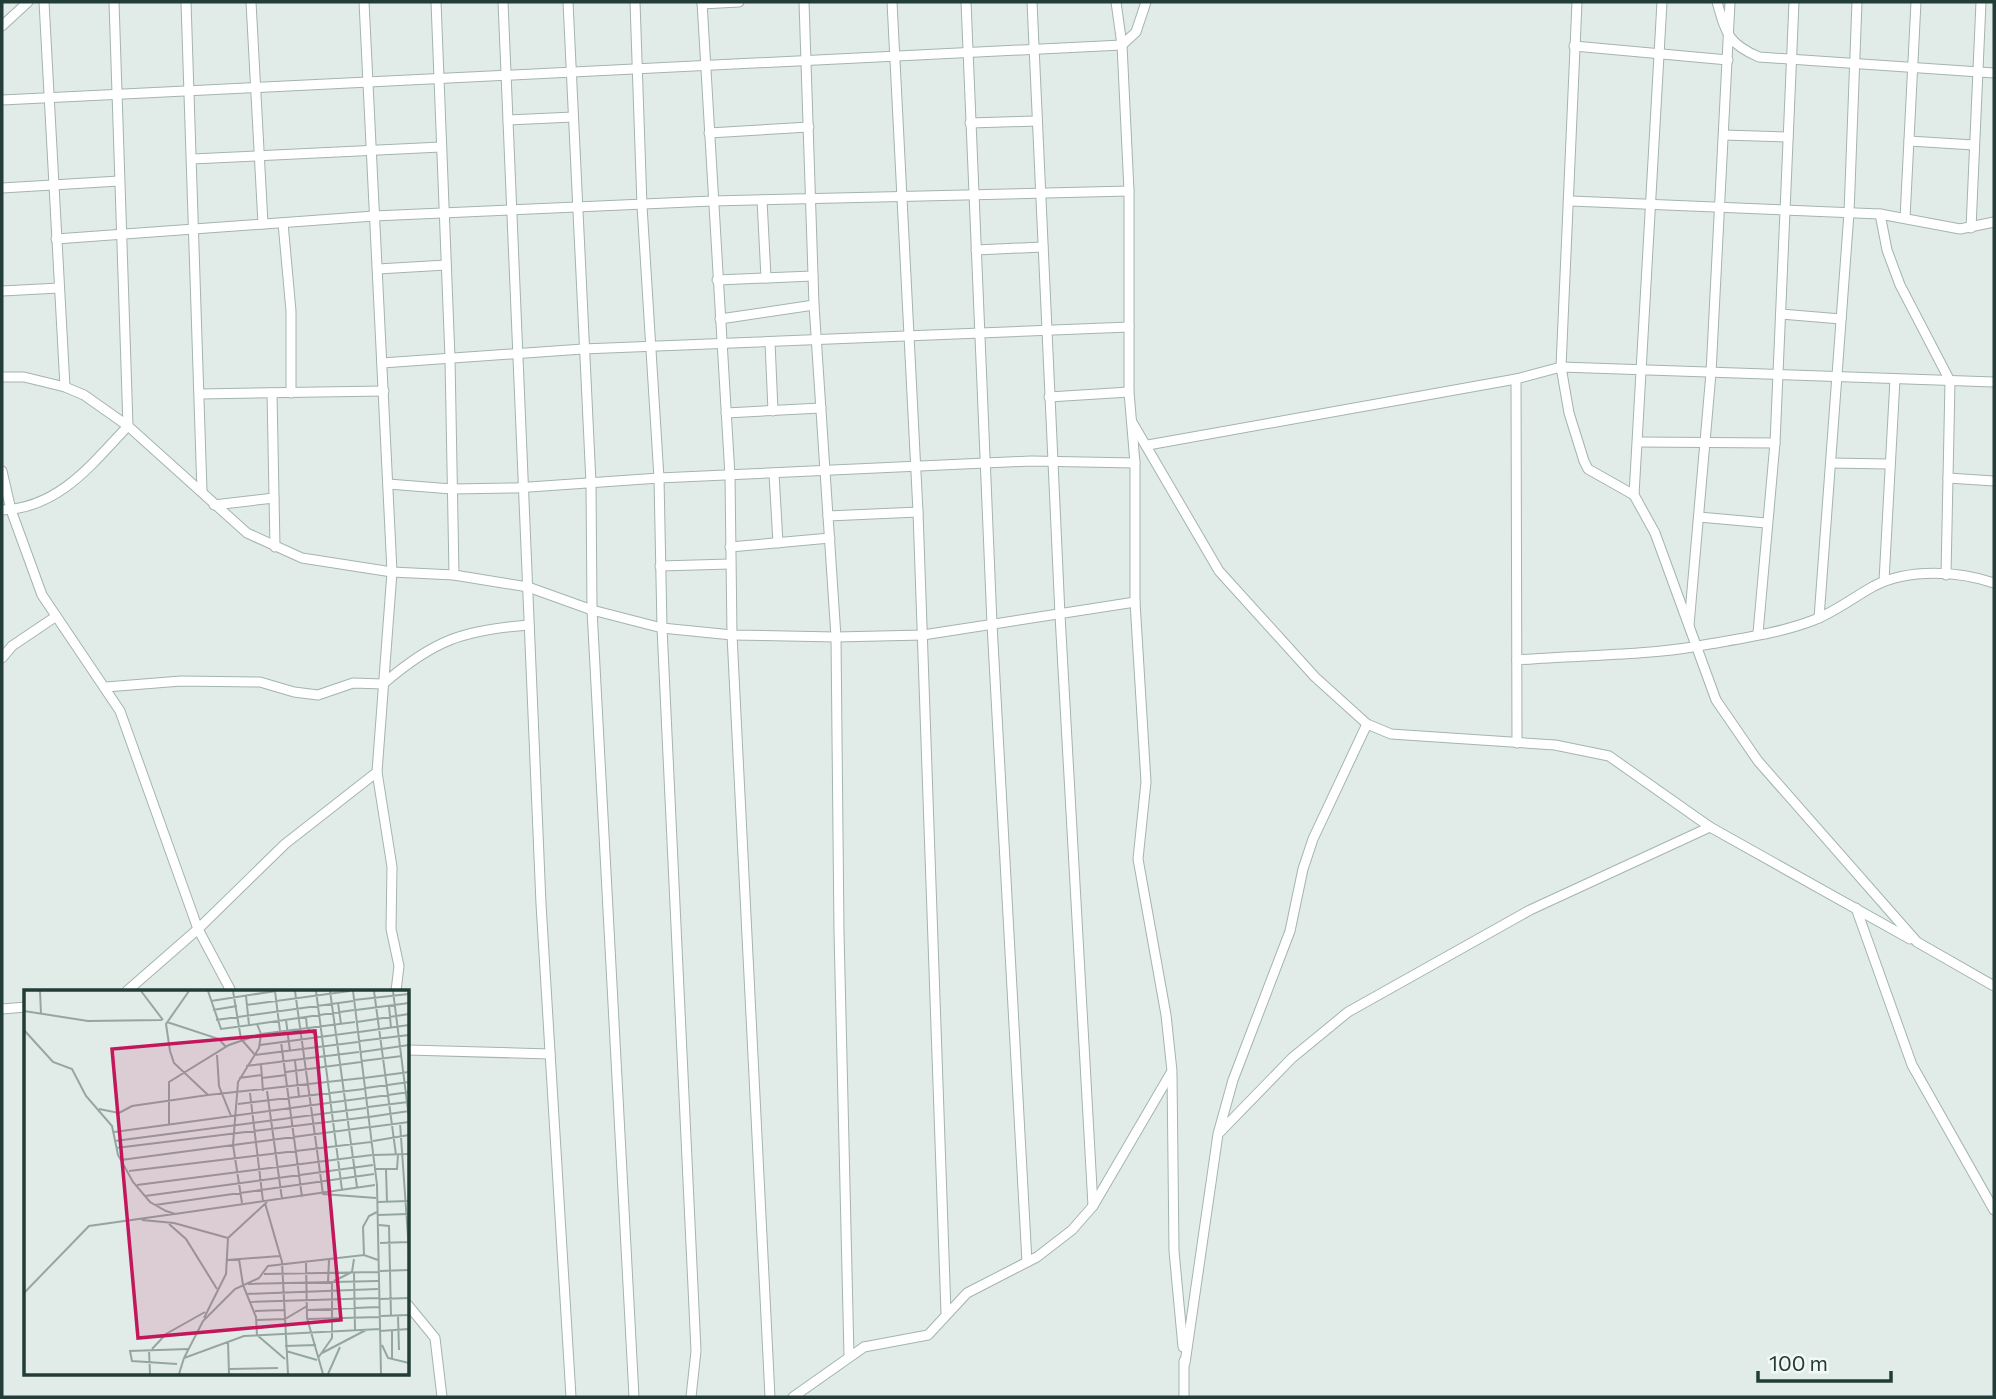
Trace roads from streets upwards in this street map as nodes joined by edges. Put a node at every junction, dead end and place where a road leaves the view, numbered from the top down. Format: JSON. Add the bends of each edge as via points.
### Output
{"nodes":[{"id":1,"x":28,"y":2,"type":"edge"},
{"id":2,"x":44,"y":2,"type":"edge"},
{"id":3,"x":114,"y":2,"type":"edge"},
{"id":4,"x":186,"y":2,"type":"edge"},
{"id":5,"x":251,"y":2,"type":"edge"},
{"id":6,"x":364,"y":2,"type":"edge"},
{"id":7,"x":436,"y":2,"type":"edge"},
{"id":8,"x":503,"y":2,"type":"edge"},
{"id":9,"x":568,"y":2,"type":"edge"},
{"id":10,"x":635,"y":2,"type":"edge"},
{"id":11,"x":739,"y":2,"type":"edge"},
{"id":12,"x":804,"y":2,"type":"edge"},
{"id":13,"x":892,"y":2,"type":"edge"},
{"id":14,"x":965,"y":2,"type":"edge"},
{"id":15,"x":1032,"y":2,"type":"edge"},
{"id":16,"x":1116,"y":2,"type":"edge"},
{"id":17,"x":1146,"y":2,"type":"edge"},
{"id":18,"x":1577,"y":2,"type":"edge"},
{"id":19,"x":1662,"y":2,"type":"edge"},
{"id":20,"x":1717,"y":2,"type":"edge"},
{"id":21,"x":1731,"y":2,"type":"edge"},
{"id":22,"x":1794,"y":2,"type":"edge"},
{"id":23,"x":1857,"y":2,"type":"edge"},
{"id":24,"x":1916,"y":2,"type":"edge"},
{"id":25,"x":1981,"y":2,"type":"edge"},
{"id":26,"x":702,"y":3,"type":"edge"},
{"id":27,"x":2,"y":26,"type":"edge"},
{"id":28,"x":1729,"y":38,"type":"junction"},
{"id":29,"x":1122,"y":45,"type":"junction"},
{"id":30,"x":1574,"y":46,"type":"junction"},
{"id":31,"x":1034,"y":50,"type":"junction"},
{"id":32,"x":968,"y":53,"type":"junction"},
{"id":33,"x":1657,"y":53,"type":"junction"},
{"id":34,"x":894,"y":56,"type":"junction"},
{"id":35,"x":1791,"y":59,"type":"junction"},
{"id":36,"x":1728,"y":60,"type":"junction"},
{"id":37,"x":805,"y":61,"type":"junction"},
{"id":38,"x":1856,"y":63,"type":"junction"},
{"id":39,"x":705,"y":66,"type":"junction"},
{"id":40,"x":1914,"y":67,"type":"junction"},
{"id":41,"x":638,"y":69,"type":"junction"},
{"id":42,"x":571,"y":72,"type":"junction"},
{"id":43,"x":1977,"y":72,"type":"junction"},
{"id":44,"x":1994,"y":73,"type":"edge"},
{"id":45,"x":506,"y":74,"type":"junction"},
{"id":46,"x":438,"y":77,"type":"junction"},
{"id":47,"x":369,"y":80,"type":"junction"},
{"id":48,"x":254,"y":87,"type":"junction"},
{"id":49,"x":189,"y":92,"type":"junction"},
{"id":50,"x":117,"y":96,"type":"junction"},
{"id":51,"x":48,"y":98,"type":"junction"},
{"id":52,"x":2,"y":100,"type":"edge"},
{"id":53,"x":573,"y":117,"type":"junction"},
{"id":54,"x":508,"y":120,"type":"junction"},
{"id":55,"x":1037,"y":121,"type":"junction"},
{"id":56,"x":971,"y":123,"type":"junction"},
{"id":57,"x":809,"y":127,"type":"junction"},
{"id":58,"x":709,"y":133,"type":"junction"},
{"id":59,"x":1724,"y":135,"type":"junction"},
{"id":60,"x":1788,"y":137,"type":"junction"},
{"id":61,"x":1909,"y":141,"type":"junction"},
{"id":62,"x":1974,"y":145,"type":"junction"},
{"id":63,"x":441,"y":147,"type":"junction"},
{"id":64,"x":372,"y":148,"type":"junction"},
{"id":65,"x":258,"y":155,"type":"junction"},
{"id":66,"x":192,"y":159,"type":"junction"},
{"id":67,"x":119,"y":181,"type":"junction"},
{"id":68,"x":53,"y":185,"type":"junction"},
{"id":69,"x":2,"y":188,"type":"edge"},
{"id":70,"x":1129,"y":191,"type":"junction"},
{"id":71,"x":1041,"y":193,"type":"junction"},
{"id":72,"x":973,"y":195,"type":"junction"},
{"id":73,"x":901,"y":198,"type":"junction"},
{"id":74,"x":811,"y":199,"type":"junction"},
{"id":75,"x":762,"y":200,"type":"junction"},
{"id":76,"x":712,"y":201,"type":"junction"},
{"id":77,"x":1571,"y":201,"type":"junction"},
{"id":78,"x":1650,"y":205,"type":"junction"},
{"id":79,"x":642,"y":206,"type":"junction"},
{"id":80,"x":576,"y":208,"type":"junction"},
{"id":81,"x":1720,"y":208,"type":"junction"},
{"id":82,"x":512,"y":210,"type":"junction"},
{"id":83,"x":1784,"y":211,"type":"junction"},
{"id":84,"x":1849,"y":213,"type":"junction"},
{"id":85,"x":444,"y":214,"type":"junction"},
{"id":86,"x":1880,"y":215,"type":"junction"},
{"id":87,"x":374,"y":216,"type":"junction"},
{"id":88,"x":1905,"y":218,"type":"junction"},
{"id":89,"x":1994,"y":222,"type":"edge"},
{"id":90,"x":283,"y":223,"type":"junction"},
{"id":91,"x":263,"y":225,"type":"junction"},
{"id":92,"x":1971,"y":228,"type":"junction"},
{"id":93,"x":195,"y":230,"type":"junction"},
{"id":94,"x":121,"y":234,"type":"junction"},
{"id":95,"x":57,"y":239,"type":"junction"},
{"id":96,"x":1042,"y":247,"type":"junction"},
{"id":97,"x":976,"y":250,"type":"junction"},
{"id":98,"x":446,"y":265,"type":"junction"},
{"id":99,"x":378,"y":268,"type":"junction"},
{"id":100,"x":813,"y":276,"type":"junction"},
{"id":101,"x":766,"y":278,"type":"junction"},
{"id":102,"x":718,"y":280,"type":"junction"},
{"id":103,"x":59,"y":288,"type":"junction"},
{"id":104,"x":2,"y":290,"type":"edge"},
{"id":105,"x":814,"y":304,"type":"junction"},
{"id":106,"x":1781,"y":314,"type":"junction"},
{"id":107,"x":720,"y":319,"type":"junction"},
{"id":108,"x":1841,"y":319,"type":"junction"},
{"id":109,"x":1129,"y":327,"type":"junction"},
{"id":110,"x":1046,"y":331,"type":"junction"},
{"id":111,"x":980,"y":333,"type":"junction"},
{"id":112,"x":907,"y":335,"type":"junction"},
{"id":113,"x":817,"y":341,"type":"junction"},
{"id":114,"x":770,"y":342,"type":"junction"},
{"id":115,"x":722,"y":344,"type":"junction"},
{"id":116,"x":650,"y":347,"type":"junction"},
{"id":117,"x":583,"y":349,"type":"junction"},
{"id":118,"x":518,"y":353,"type":"junction"},
{"id":119,"x":450,"y":358,"type":"junction"},
{"id":120,"x":382,"y":363,"type":"junction"},
{"id":121,"x":1561,"y":367,"type":"junction"},
{"id":122,"x":1643,"y":371,"type":"junction"},
{"id":123,"x":1711,"y":373,"type":"junction"},
{"id":124,"x":1777,"y":374,"type":"junction"},
{"id":125,"x":2,"y":377,"type":"edge"},
{"id":126,"x":1837,"y":377,"type":"junction"},
{"id":127,"x":1517,"y":379,"type":"junction"},
{"id":128,"x":1895,"y":379,"type":"junction"},
{"id":129,"x":1950,"y":381,"type":"junction"},
{"id":130,"x":1994,"y":382,"type":"edge"},
{"id":131,"x":65,"y":387,"type":"junction"},
{"id":132,"x":384,"y":391,"type":"junction"},
{"id":133,"x":272,"y":393,"type":"junction"},
{"id":134,"x":291,"y":393,"type":"junction"},
{"id":135,"x":1129,"y":393,"type":"junction"},
{"id":136,"x":200,"y":394,"type":"junction"},
{"id":137,"x":1049,"y":397,"type":"junction"},
{"id":138,"x":821,"y":408,"type":"junction"},
{"id":139,"x":773,"y":411,"type":"junction"},
{"id":140,"x":726,"y":413,"type":"junction"},
{"id":141,"x":1131,"y":420,"type":"junction"},
{"id":142,"x":128,"y":426,"type":"junction"},
{"id":143,"x":1638,"y":442,"type":"junction"},
{"id":144,"x":1775,"y":443,"type":"junction"},
{"id":145,"x":1705,"y":444,"type":"junction"},
{"id":146,"x":1148,"y":445,"type":"junction"},
{"id":147,"x":1052,"y":461,"type":"junction"},
{"id":148,"x":1135,"y":463,"type":"junction"},
{"id":149,"x":1831,"y":463,"type":"junction"},
{"id":150,"x":987,"y":464,"type":"junction"},
{"id":151,"x":1888,"y":464,"type":"junction"},
{"id":152,"x":916,"y":468,"type":"junction"},
{"id":153,"x":2,"y":471,"type":"edge"},
{"id":154,"x":825,"y":471,"type":"junction"},
{"id":155,"x":774,"y":474,"type":"junction"},
{"id":156,"x":730,"y":476,"type":"junction"},
{"id":157,"x":659,"y":478,"type":"junction"},
{"id":158,"x":1948,"y":478,"type":"junction"},
{"id":159,"x":1994,"y":481,"type":"edge"},
{"id":160,"x":591,"y":483,"type":"junction"},
{"id":161,"x":388,"y":484,"type":"junction"},
{"id":162,"x":525,"y":488,"type":"junction"},
{"id":163,"x":452,"y":489,"type":"junction"},
{"id":164,"x":202,"y":492,"type":"junction"},
{"id":165,"x":1634,"y":495,"type":"junction"},
{"id":166,"x":274,"y":498,"type":"junction"},
{"id":167,"x":214,"y":505,"type":"junction"},
{"id":168,"x":7,"y":510,"type":"edge"},
{"id":169,"x":918,"y":512,"type":"junction"},
{"id":170,"x":828,"y":516,"type":"junction"},
{"id":171,"x":1699,"y":517,"type":"junction"},
{"id":172,"x":1766,"y":523,"type":"junction"},
{"id":173,"x":830,"y":538,"type":"junction"},
{"id":174,"x":778,"y":542,"type":"junction"},
{"id":175,"x":275,"y":547,"type":"junction"},
{"id":176,"x":730,"y":547,"type":"junction"},
{"id":177,"x":730,"y":564,"type":"junction"},
{"id":178,"x":660,"y":566,"type":"junction"},
{"id":179,"x":392,"y":572,"type":"junction"},
{"id":180,"x":454,"y":575,"type":"junction"},
{"id":181,"x":1946,"y":575,"type":"junction"},
{"id":182,"x":1884,"y":581,"type":"junction"},
{"id":183,"x":1994,"y":583,"type":"edge"},
{"id":184,"x":528,"y":587,"type":"junction"},
{"id":185,"x":1135,"y":602,"type":"junction"},
{"id":186,"x":592,"y":610,"type":"junction"},
{"id":187,"x":1060,"y":615,"type":"junction"},
{"id":188,"x":55,"y":617,"type":"junction"},
{"id":189,"x":1819,"y":618,"type":"junction"},
{"id":190,"x":992,"y":624,"type":"junction"},
{"id":191,"x":529,"y":625,"type":"junction"},
{"id":192,"x":662,"y":628,"type":"junction"},
{"id":193,"x":1689,"y":628,"type":"junction"},
{"id":194,"x":1758,"y":633,"type":"junction"},
{"id":195,"x":732,"y":635,"type":"junction"},
{"id":196,"x":923,"y":635,"type":"junction"},
{"id":197,"x":836,"y":638,"type":"junction"},
{"id":198,"x":1696,"y":646,"type":"junction"},
{"id":199,"x":2,"y":659,"type":"edge"},
{"id":200,"x":1517,"y":660,"type":"junction"},
{"id":201,"x":383,"y":684,"type":"junction"},
{"id":202,"x":106,"y":687,"type":"junction"},
{"id":203,"x":1367,"y":724,"type":"junction"},
{"id":204,"x":1517,"y":743,"type":"junction"},
{"id":205,"x":377,"y":772,"type":"junction"},
{"id":206,"x":1710,"y":827,"type":"junction"},
{"id":207,"x":1856,"y":908,"type":"junction"},
{"id":208,"x":198,"y":929,"type":"junction"},
{"id":209,"x":1917,"y":942,"type":"junction"},
{"id":210,"x":1994,"y":986,"type":"edge"},
{"id":211,"x":128,"y":990,"type":"edge"},
{"id":212,"x":230,"y":990,"type":"edge"},
{"id":213,"x":396,"y":990,"type":"edge"},
{"id":214,"x":24,"y":1007,"type":"edge"},
{"id":215,"x":2,"y":1009,"type":"edge"},
{"id":216,"x":410,"y":1050,"type":"edge"},
{"id":217,"x":550,"y":1054,"type":"junction"},
{"id":218,"x":1172,"y":1071,"type":"junction"},
{"id":219,"x":1218,"y":1134,"type":"junction"},
{"id":220,"x":1093,"y":1206,"type":"junction"},
{"id":221,"x":1994,"y":1210,"type":"edge"},
{"id":222,"x":1027,"y":1262,"type":"junction"},
{"id":223,"x":410,"y":1307,"type":"edge"},
{"id":224,"x":946,"y":1312,"type":"junction"},
{"id":225,"x":849,"y":1356,"type":"junction"},
{"id":226,"x":1185,"y":1363,"type":"junction"},
{"id":227,"x":442,"y":1397,"type":"edge"},
{"id":228,"x":571,"y":1397,"type":"edge"},
{"id":229,"x":634,"y":1397,"type":"edge"},
{"id":230,"x":691,"y":1397,"type":"edge"},
{"id":231,"x":770,"y":1397,"type":"edge"},
{"id":232,"x":793,"y":1397,"type":"edge"},
{"id":233,"x":1184,"y":1397,"type":"edge"}],
"edges":[{"from":1,"to":27,"type":"street"},
{"from":2,"to":51,"type":"street"},
{"from":3,"to":50,"type":"street"},
{"from":4,"to":49,"type":"street"},
{"from":5,"to":48,"type":"street"},
{"from":6,"to":47,"type":"street"},
{"from":7,"to":46,"type":"street"},
{"from":8,"to":45,"type":"street"},
{"from":9,"to":42,"type":"street"},
{"from":10,"to":41,"type":"street"},
{"from":11,"to":26,"type":"street"},
{"from":12,"to":37,"type":"street"},
{"from":13,"to":34,"type":"street"},
{"from":14,"to":32,"type":"street"},
{"from":15,"to":31,"type":"street"},
{"from":16,"to":29,"type":"street"},
{"from":17,"to":29,"type":"street","via":[[1136,32]]},
{"from":18,"to":30,"type":"street"},
{"from":19,"to":33,"type":"street"},
{"from":20,"to":28,"type":"street"},
{"from":21,"to":28,"type":"street"},
{"from":22,"to":35,"type":"street"},
{"from":23,"to":38,"type":"street"},
{"from":24,"to":40,"type":"street"},
{"from":25,"to":43,"type":"street"},
{"from":26,"to":39,"type":"street"},
{"from":28,"to":35,"type":"street","via":[[1759,57]]},
{"from":28,"to":36,"type":"street"},
{"from":29,"to":31,"type":"street"},
{"from":29,"to":70,"type":"street"},
{"from":30,"to":33,"type":"street"},
{"from":30,"to":77,"type":"street","via":[[1568,158]]},
{"from":31,"to":32,"type":"street"},
{"from":31,"to":55,"type":"street"},
{"from":32,"to":34,"type":"street"},
{"from":32,"to":56,"type":"street"},
{"from":33,"to":36,"type":"street"},
{"from":33,"to":78,"type":"street"},
{"from":34,"to":37,"type":"street"},
{"from":34,"to":73,"type":"street"},
{"from":35,"to":38,"type":"street"},
{"from":35,"to":60,"type":"street"},
{"from":36,"to":59,"type":"street"},
{"from":37,"to":39,"type":"street"},
{"from":37,"to":57,"type":"street"},
{"from":38,"to":40,"type":"street"},
{"from":38,"to":84,"type":"street"},
{"from":39,"to":41,"type":"street"},
{"from":39,"to":58,"type":"street"},
{"from":40,"to":43,"type":"street"},
{"from":40,"to":61,"type":"street"},
{"from":41,"to":42,"type":"street"},
{"from":41,"to":79,"type":"street"},
{"from":42,"to":45,"type":"street"},
{"from":42,"to":53,"type":"street"},
{"from":43,"to":44,"type":"street"},
{"from":43,"to":62,"type":"street"},
{"from":45,"to":46,"type":"street"},
{"from":45,"to":54,"type":"street"},
{"from":46,"to":47,"type":"street"},
{"from":46,"to":63,"type":"street"},
{"from":47,"to":48,"type":"street"},
{"from":47,"to":64,"type":"street"},
{"from":48,"to":49,"type":"street"},
{"from":48,"to":65,"type":"street"},
{"from":49,"to":50,"type":"street"},
{"from":49,"to":66,"type":"street"},
{"from":50,"to":51,"type":"street"},
{"from":50,"to":67,"type":"street"},
{"from":51,"to":52,"type":"street"},
{"from":51,"to":68,"type":"street"},
{"from":53,"to":54,"type":"street"},
{"from":53,"to":80,"type":"street"},
{"from":54,"to":82,"type":"street"},
{"from":55,"to":56,"type":"street"},
{"from":55,"to":71,"type":"street"},
{"from":56,"to":72,"type":"street"},
{"from":57,"to":58,"type":"street"},
{"from":57,"to":74,"type":"street"},
{"from":58,"to":76,"type":"street"},
{"from":59,"to":60,"type":"street"},
{"from":59,"to":81,"type":"street"},
{"from":60,"to":83,"type":"street"},
{"from":61,"to":62,"type":"street"},
{"from":61,"to":88,"type":"street"},
{"from":62,"to":92,"type":"street"},
{"from":63,"to":64,"type":"street"},
{"from":63,"to":85,"type":"street"},
{"from":64,"to":65,"type":"street"},
{"from":64,"to":87,"type":"street"},
{"from":65,"to":66,"type":"street"},
{"from":65,"to":91,"type":"street"},
{"from":66,"to":93,"type":"street"},
{"from":67,"to":68,"type":"street"},
{"from":67,"to":94,"type":"street"},
{"from":68,"to":69,"type":"street"},
{"from":68,"to":95,"type":"street"},
{"from":70,"to":71,"type":"street"},
{"from":70,"to":109,"type":"street"},
{"from":71,"to":72,"type":"street"},
{"from":71,"to":96,"type":"street"},
{"from":72,"to":73,"type":"street"},
{"from":72,"to":97,"type":"street"},
{"from":73,"to":74,"type":"street"},
{"from":73,"to":112,"type":"street"},
{"from":74,"to":75,"type":"street"},
{"from":74,"to":100,"type":"street"},
{"from":75,"to":76,"type":"street"},
{"from":75,"to":101,"type":"street"},
{"from":76,"to":79,"type":"street"},
{"from":76,"to":102,"type":"street"},
{"from":77,"to":78,"type":"street"},
{"from":77,"to":121,"type":"street"},
{"from":78,"to":81,"type":"street"},
{"from":78,"to":122,"type":"street"},
{"from":79,"to":80,"type":"street"},
{"from":79,"to":116,"type":"street"},
{"from":80,"to":82,"type":"street"},
{"from":80,"to":117,"type":"street"},
{"from":81,"to":83,"type":"street"},
{"from":81,"to":123,"type":"street"},
{"from":82,"to":85,"type":"street"},
{"from":82,"to":118,"type":"street"},
{"from":83,"to":84,"type":"street"},
{"from":83,"to":106,"type":"street"},
{"from":84,"to":86,"type":"street"},
{"from":84,"to":108,"type":"street"},
{"from":85,"to":87,"type":"street"},
{"from":85,"to":98,"type":"street"},
{"from":86,"to":88,"type":"street"},
{"from":86,"to":129,"type":"street","via":[[1900,285]]},
{"from":87,"to":90,"type":"street"},
{"from":87,"to":99,"type":"street"},
{"from":88,"to":92,"type":"street","via":[[1950,229]]},
{"from":89,"to":92,"type":"street"},
{"from":90,"to":91,"type":"street"},
{"from":90,"to":134,"type":"street","via":[[291,311]]},
{"from":91,"to":93,"type":"street"},
{"from":93,"to":94,"type":"street"},
{"from":93,"to":136,"type":"street"},
{"from":94,"to":95,"type":"street"},
{"from":94,"to":142,"type":"street"},
{"from":95,"to":103,"type":"street"},
{"from":96,"to":97,"type":"street"},
{"from":96,"to":110,"type":"street"},
{"from":97,"to":111,"type":"street"},
{"from":98,"to":99,"type":"street"},
{"from":98,"to":119,"type":"street"},
{"from":99,"to":120,"type":"street"},
{"from":100,"to":101,"type":"street"},
{"from":100,"to":105,"type":"street"},
{"from":101,"to":102,"type":"street"},
{"from":102,"to":107,"type":"street"},
{"from":103,"to":104,"type":"street"},
{"from":103,"to":131,"type":"street"},
{"from":105,"to":107,"type":"street"},
{"from":105,"to":113,"type":"street"},
{"from":106,"to":108,"type":"street"},
{"from":106,"to":124,"type":"street"},
{"from":107,"to":115,"type":"street"},
{"from":108,"to":126,"type":"street"},
{"from":109,"to":110,"type":"street"},
{"from":109,"to":135,"type":"street"},
{"from":110,"to":111,"type":"street"},
{"from":110,"to":137,"type":"street"},
{"from":111,"to":112,"type":"street"},
{"from":111,"to":150,"type":"street"},
{"from":112,"to":113,"type":"street"},
{"from":112,"to":152,"type":"street"},
{"from":113,"to":114,"type":"street"},
{"from":113,"to":138,"type":"street"},
{"from":114,"to":115,"type":"street"},
{"from":114,"to":139,"type":"street"},
{"from":115,"to":116,"type":"street"},
{"from":115,"to":140,"type":"street"},
{"from":116,"to":117,"type":"street"},
{"from":116,"to":157,"type":"street"},
{"from":117,"to":118,"type":"street"},
{"from":117,"to":160,"type":"street"},
{"from":118,"to":119,"type":"street"},
{"from":118,"to":162,"type":"street"},
{"from":119,"to":120,"type":"street"},
{"from":119,"to":163,"type":"street"},
{"from":120,"to":132,"type":"street"},
{"from":121,"to":122,"type":"street"},
{"from":121,"to":127,"type":"street"},
{"from":121,"to":165,"type":"street","via":[[1569,413],[1588,469]]},
{"from":122,"to":123,"type":"street"},
{"from":122,"to":143,"type":"street"},
{"from":123,"to":124,"type":"street"},
{"from":123,"to":145,"type":"street"},
{"from":124,"to":126,"type":"street"},
{"from":124,"to":144,"type":"street"},
{"from":125,"to":131,"type":"street"},
{"from":126,"to":128,"type":"street"},
{"from":126,"to":149,"type":"street"},
{"from":127,"to":146,"type":"street"},
{"from":127,"to":200,"type":"street"},
{"from":128,"to":129,"type":"street"},
{"from":128,"to":151,"type":"street"},
{"from":129,"to":130,"type":"street"},
{"from":129,"to":158,"type":"street"},
{"from":131,"to":142,"type":"street","via":[[85,395]]},
{"from":132,"to":134,"type":"street"},
{"from":132,"to":161,"type":"street"},
{"from":133,"to":134,"type":"street"},
{"from":133,"to":136,"type":"street"},
{"from":133,"to":166,"type":"street"},
{"from":135,"to":137,"type":"street"},
{"from":135,"to":141,"type":"street"},
{"from":136,"to":164,"type":"street"},
{"from":137,"to":147,"type":"street"},
{"from":138,"to":139,"type":"street"},
{"from":138,"to":154,"type":"street"},
{"from":139,"to":140,"type":"street"},
{"from":140,"to":156,"type":"street"},
{"from":141,"to":146,"type":"street"},
{"from":141,"to":148,"type":"street"},
{"from":142,"to":164,"type":"street"},
{"from":142,"to":168,"type":"street","via":[[65,490]]},
{"from":143,"to":145,"type":"street"},
{"from":143,"to":165,"type":"street"},
{"from":144,"to":145,"type":"street"},
{"from":144,"to":172,"type":"street"},
{"from":145,"to":171,"type":"street"},
{"from":146,"to":203,"type":"street","via":[[1219,571],[1315,677]]},
{"from":147,"to":148,"type":"street"},
{"from":147,"to":150,"type":"street"},
{"from":147,"to":187,"type":"street"},
{"from":148,"to":185,"type":"street"},
{"from":149,"to":151,"type":"street"},
{"from":149,"to":189,"type":"street"},
{"from":150,"to":152,"type":"street"},
{"from":150,"to":190,"type":"street"},
{"from":151,"to":182,"type":"street"},
{"from":152,"to":154,"type":"street"},
{"from":152,"to":169,"type":"street"},
{"from":153,"to":168,"type":"street"},
{"from":154,"to":155,"type":"street"},
{"from":154,"to":170,"type":"street"},
{"from":155,"to":156,"type":"street"},
{"from":155,"to":174,"type":"street"},
{"from":156,"to":157,"type":"street"},
{"from":156,"to":176,"type":"street"},
{"from":157,"to":160,"type":"street"},
{"from":157,"to":178,"type":"street"},
{"from":158,"to":159,"type":"street"},
{"from":158,"to":181,"type":"street"},
{"from":160,"to":162,"type":"street"},
{"from":160,"to":186,"type":"street"},
{"from":161,"to":163,"type":"street"},
{"from":161,"to":179,"type":"street"},
{"from":162,"to":163,"type":"street"},
{"from":162,"to":184,"type":"street"},
{"from":163,"to":180,"type":"street"},
{"from":164,"to":167,"type":"street"},
{"from":165,"to":193,"type":"street","via":[[1655,533]]},
{"from":166,"to":167,"type":"street"},
{"from":166,"to":175,"type":"street"},
{"from":167,"to":175,"type":"street","via":[[247,533]]},
{"from":168,"to":188,"type":"street"},
{"from":169,"to":170,"type":"street"},
{"from":169,"to":196,"type":"street"},
{"from":170,"to":173,"type":"street"},
{"from":171,"to":172,"type":"street"},
{"from":171,"to":193,"type":"street"},
{"from":172,"to":194,"type":"street"},
{"from":173,"to":174,"type":"street"},
{"from":173,"to":197,"type":"street"},
{"from":174,"to":176,"type":"street"},
{"from":175,"to":179,"type":"street","via":[[302,558]]},
{"from":176,"to":177,"type":"street"},
{"from":177,"to":178,"type":"street"},
{"from":177,"to":195,"type":"street"},
{"from":178,"to":192,"type":"street"},
{"from":179,"to":180,"type":"street"},
{"from":179,"to":201,"type":"street"},
{"from":180,"to":184,"type":"street"},
{"from":181,"to":182,"type":"street"},
{"from":181,"to":183,"type":"street","via":[[1975,576]]},
{"from":182,"to":189,"type":"street"},
{"from":184,"to":186,"type":"street"},
{"from":184,"to":191,"type":"street"},
{"from":185,"to":187,"type":"street"},
{"from":185,"to":218,"type":"street","via":[[1146,782],[1139,874]]},
{"from":186,"to":192,"type":"street"},
{"from":186,"to":229,"type":"street"},
{"from":187,"to":190,"type":"street"},
{"from":187,"to":220,"type":"street"},
{"from":188,"to":199,"type":"street","via":[[12,646]]},
{"from":188,"to":202,"type":"street"},
{"from":189,"to":194,"type":"street"},
{"from":190,"to":196,"type":"street"},
{"from":190,"to":222,"type":"street"},
{"from":191,"to":201,"type":"street","via":[[464,633],[410,661]]},
{"from":191,"to":217,"type":"street"},
{"from":192,"to":195,"type":"street"},
{"from":192,"to":230,"type":"street","via":[[695,1338]]},
{"from":193,"to":198,"type":"street"},
{"from":194,"to":198,"type":"street"},
{"from":195,"to":197,"type":"street"},
{"from":195,"to":231,"type":"street"},
{"from":196,"to":197,"type":"street"},
{"from":196,"to":224,"type":"street"},
{"from":197,"to":225,"type":"street"},
{"from":198,"to":200,"type":"street"},
{"from":198,"to":209,"type":"street","via":[[1716,700],[1758,761]]},
{"from":200,"to":204,"type":"street"},
{"from":201,"to":202,"type":"street","via":[[353,683],[318,695],[260,682],[181,681]]},
{"from":201,"to":205,"type":"street"},
{"from":202,"to":208,"type":"street","via":[[124,722]]},
{"from":203,"to":204,"type":"street","via":[[1391,734]]},
{"from":203,"to":219,"type":"street","via":[[1313,839],[1290,931],[1233,1080]]},
{"from":204,"to":206,"type":"street","via":[[1609,756]]},
{"from":205,"to":208,"type":"street","via":[[285,844]]},
{"from":205,"to":213,"type":"street","via":[[392,867],[391,929],[399,966]]},
{"from":206,"to":207,"type":"street"},
{"from":206,"to":219,"type":"street","via":[[1530,910],[1348,1012],[1292,1058]]},
{"from":207,"to":209,"type":"street"},
{"from":207,"to":221,"type":"street","via":[[1912,1066]]},
{"from":208,"to":211,"type":"street"},
{"from":208,"to":212,"type":"street"},
{"from":209,"to":210,"type":"street"},
{"from":214,"to":215,"type":"street"},
{"from":216,"to":217,"type":"street"},
{"from":217,"to":228,"type":"street"},
{"from":218,"to":220,"type":"street"},
{"from":218,"to":226,"type":"street","via":[[1174,1251]]},
{"from":219,"to":226,"type":"street"},
{"from":220,"to":222,"type":"street","via":[[1072,1230]]},
{"from":222,"to":224,"type":"street","via":[[967,1293]]},
{"from":223,"to":227,"type":"street","via":[[435,1338]]},
{"from":224,"to":225,"type":"street","via":[[928,1335],[875,1344]]},
{"from":225,"to":232,"type":"street"},
{"from":226,"to":233,"type":"street"}]}
